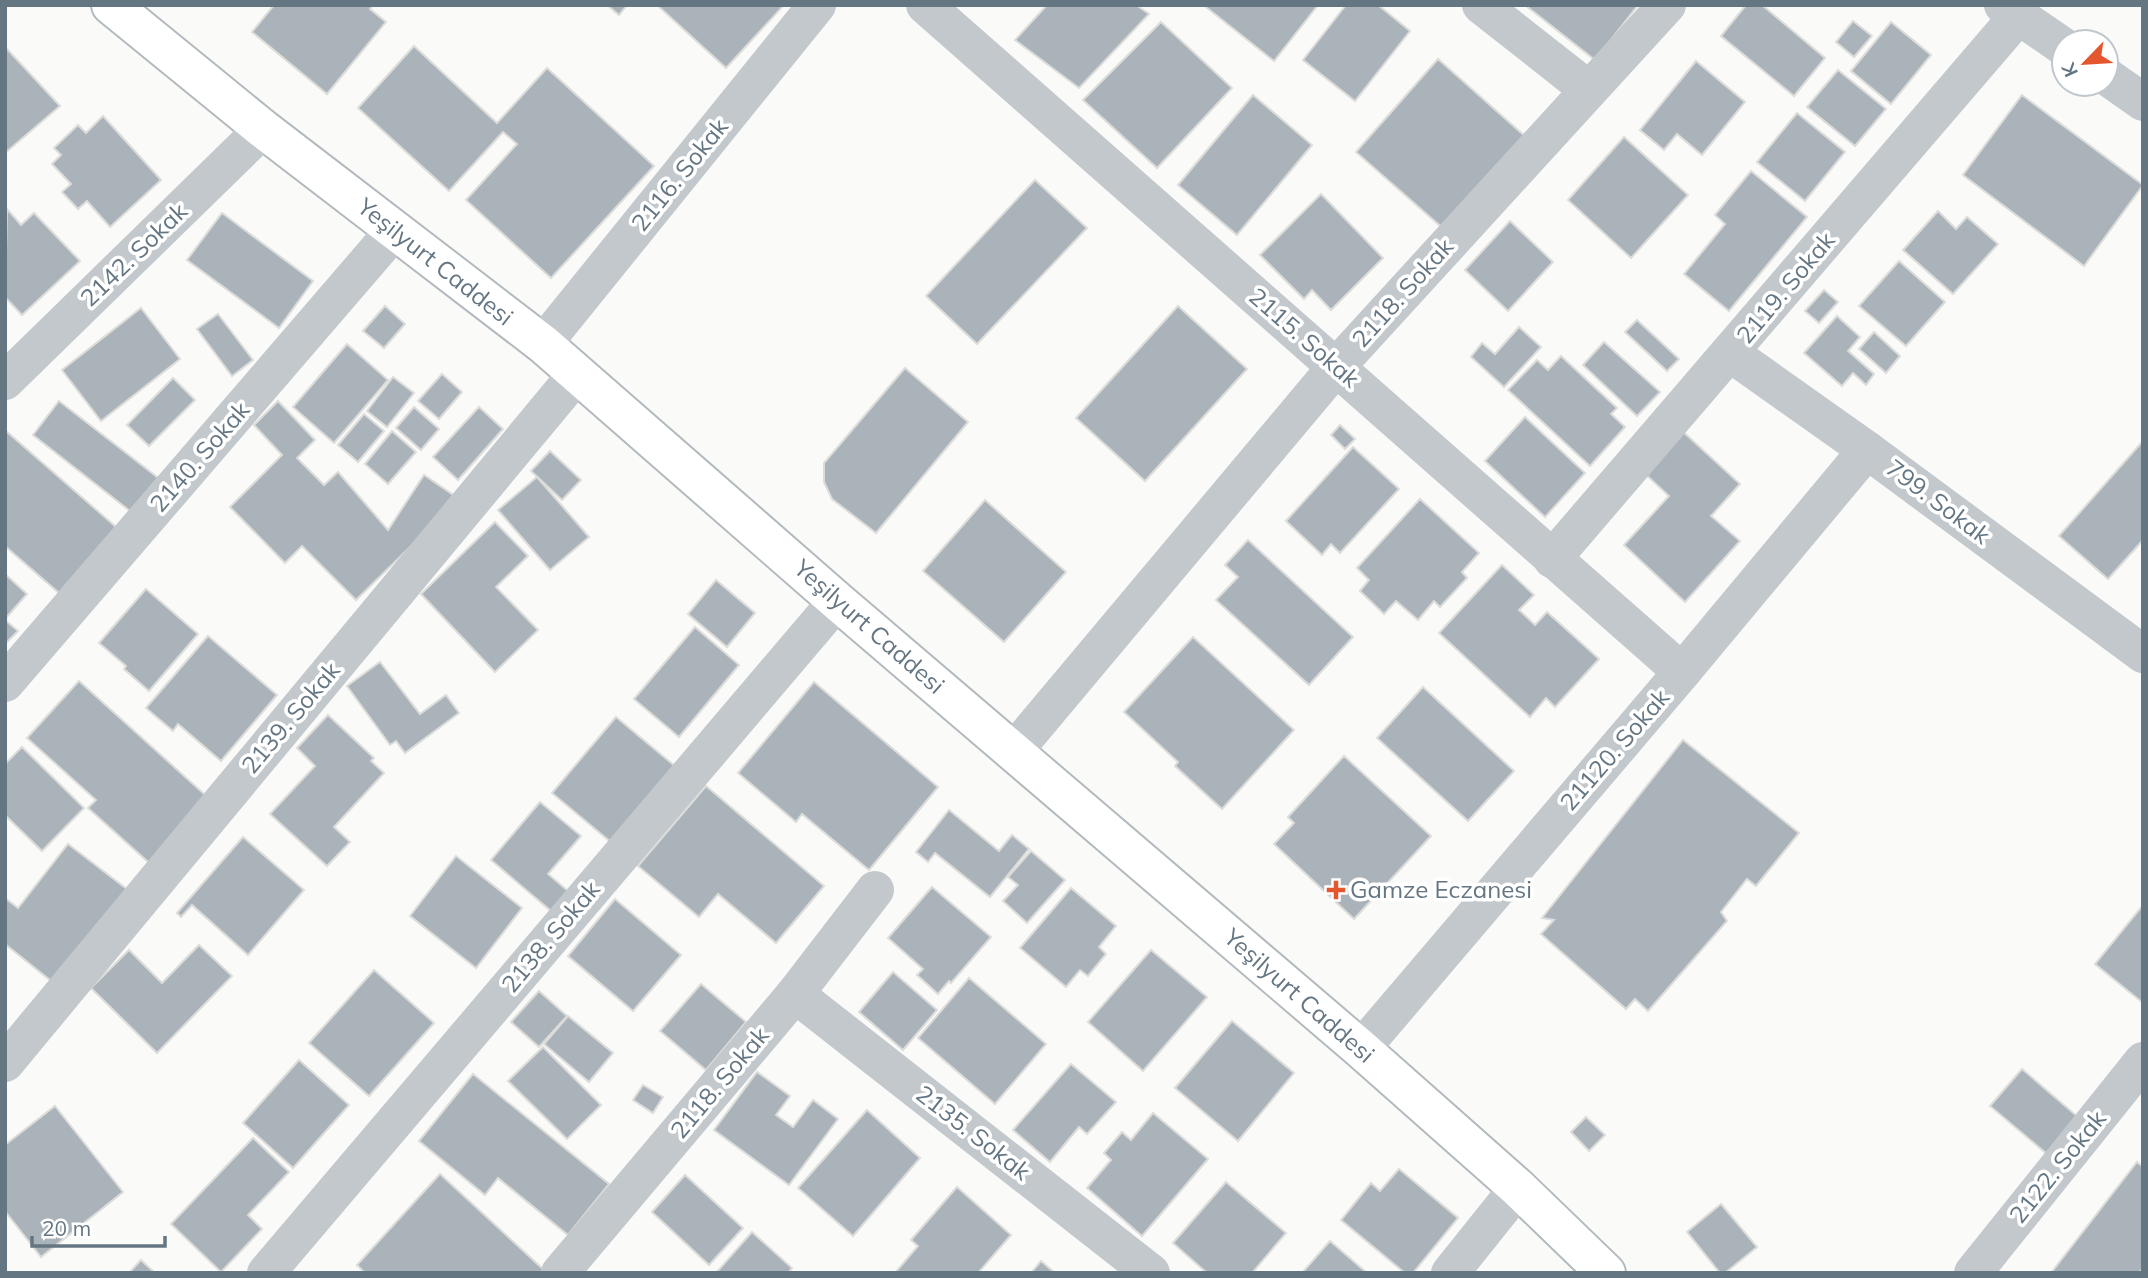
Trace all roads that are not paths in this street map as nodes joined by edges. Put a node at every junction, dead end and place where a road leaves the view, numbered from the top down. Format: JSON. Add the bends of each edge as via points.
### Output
{"nodes":[{"id":1,"x":111,"y":5,"type":"edge"},
{"id":2,"x":817,"y":5,"type":"edge"},
{"id":3,"x":925,"y":5,"type":"edge"},
{"id":4,"x":1481,"y":5,"type":"edge"},
{"id":5,"x":1667,"y":5,"type":"edge"},
{"id":6,"x":2011,"y":10,"type":"edge"},
{"id":7,"x":2050,"y":37,"type":"edge"},
{"id":8,"x":2120,"y":86,"type":"edge"},
{"id":9,"x":1589,"y":90,"type":"junction"},
{"id":10,"x":2143,"y":102,"type":"edge"},
{"id":11,"x":263,"y":129,"type":"junction"},
{"id":12,"x":394,"y":231,"type":"junction"},
{"id":13,"x":543,"y":344,"type":"junction"},
{"id":14,"x":1731,"y":353,"type":"junction"},
{"id":15,"x":1336,"y":367,"type":"junction"},
{"id":16,"x":577,"y":374,"type":"junction"},
{"id":17,"x":5,"y":380,"type":"edge"},
{"id":18,"x":1867,"y":450,"type":"junction"},
{"id":19,"x":1552,"y":559,"type":"junction"},
{"id":20,"x":837,"y":601,"type":"junction"},
{"id":21,"x":2143,"y":654,"type":"edge"},
{"id":22,"x":1682,"y":672,"type":"junction"},
{"id":23,"x":5,"y":683,"type":"edge"},
{"id":24,"x":1014,"y":751,"type":"junction"},
{"id":25,"x":876,"y":890,"type":"dead end"},
{"id":26,"x":795,"y":993,"type":"junction"},
{"id":27,"x":1361,"y":1049,"type":"junction"},
{"id":28,"x":2143,"y":1061,"type":"edge"},
{"id":29,"x":5,"y":1063,"type":"edge"},
{"id":30,"x":1518,"y":1188,"type":"junction"},
{"id":31,"x":573,"y":1268,"type":"edge"},
{"id":32,"x":266,"y":1273,"type":"edge"},
{"id":33,"x":1151,"y":1273,"type":"edge"},
{"id":34,"x":1450,"y":1273,"type":"edge"},
{"id":35,"x":1606,"y":1273,"type":"edge"},
{"id":36,"x":1973,"y":1273,"type":"edge"}],
"edges":[{"from":1,"to":11,"type":"street","name":"Yeşilyurt Caddesi"},
{"from":2,"to":13,"type":"street","name":"2116. Sokak"},
{"from":3,"to":15,"type":"street","name":"2115. Sokak"},
{"from":4,"to":9,"type":"street"},
{"from":5,"to":9,"type":"street","name":"2118. Sokak"},
{"from":6,"to":7,"type":"street"},
{"from":6,"to":14,"type":"street","name":"2119. Sokak"},
{"from":8,"to":10,"type":"street"},
{"from":9,"to":15,"type":"street","name":"2118. Sokak"},
{"from":11,"to":12,"type":"street","name":"Yeşilyurt Caddesi"},
{"from":11,"to":17,"type":"street","name":"2142. Sokak"},
{"from":12,"to":13,"type":"street","name":"Yeşilyurt Caddesi"},
{"from":12,"to":23,"type":"street","name":"2140. Sokak"},
{"from":13,"to":16,"type":"street","name":"Yeşilyurt Caddesi"},
{"from":14,"to":18,"type":"street","name":"799. Sokak"},
{"from":14,"to":19,"type":"street","name":"2119. Sokak"},
{"from":15,"to":19,"type":"street","name":"2115. Sokak"},
{"from":15,"to":24,"type":"street","name":"2118. Sokak"},
{"from":16,"to":20,"type":"street","name":"Yeşilyurt Caddesi"},
{"from":16,"to":29,"type":"street","name":"2139. Sokak"},
{"from":18,"to":21,"type":"street","name":"799. Sokak"},
{"from":18,"to":22,"type":"street","name":"21120. Sokak"},
{"from":19,"to":22,"type":"street","name":"2115. Sokak"},
{"from":20,"to":24,"type":"street","name":"Yeşilyurt Caddesi"},
{"from":20,"to":32,"type":"street","name":"2138. Sokak"},
{"from":22,"to":27,"type":"street","name":"21120. Sokak"},
{"from":24,"to":27,"type":"street","name":"Yeşilyurt Caddesi"},
{"from":25,"to":26,"type":"street","name":"2118. Sokak"},
{"from":26,"to":31,"type":"street","name":"2118. Sokak"},
{"from":26,"to":33,"type":"street","name":"2135. Sokak"},
{"from":27,"to":30,"type":"street","name":"Yeşilyurt Caddesi"},
{"from":28,"to":36,"type":"street","name":"2122. Sokak"},
{"from":30,"to":34,"type":"street"},
{"from":30,"to":35,"type":"street","name":"Yeşilyurt Caddesi"}]}
